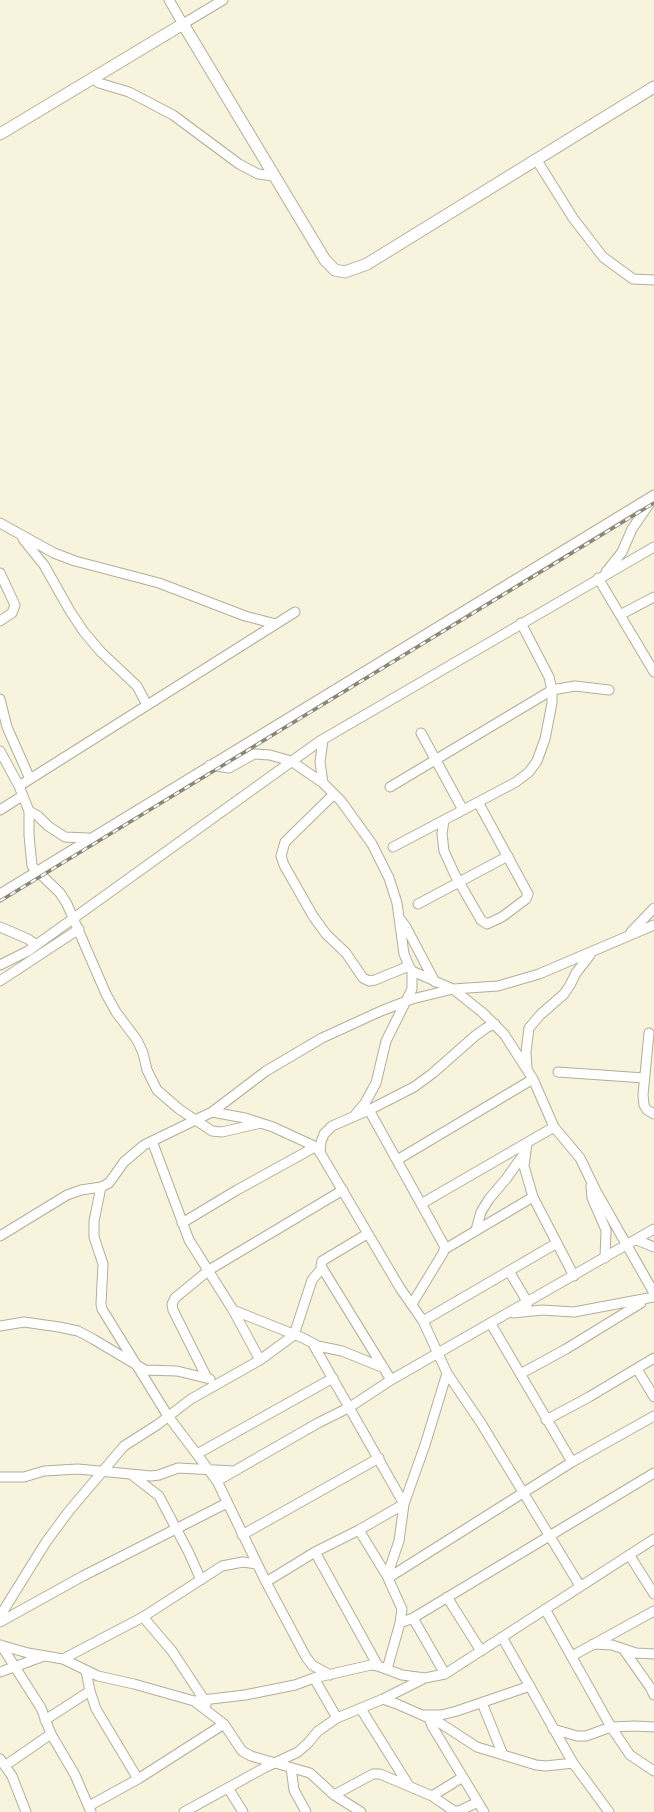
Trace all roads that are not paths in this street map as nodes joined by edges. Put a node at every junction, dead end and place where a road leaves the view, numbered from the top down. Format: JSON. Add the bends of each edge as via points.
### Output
{"nodes":[{"id":1,"x":169,"y":0,"type":"edge"},
{"id":2,"x":223,"y":0,"type":"edge"},
{"id":3,"x":183,"y":24,"type":"junction"},
{"id":4,"x":93,"y":78,"type":"junction"},
{"id":5,"x":654,"y":87,"type":"edge"},
{"id":6,"x":0,"y":134,"type":"edge"},
{"id":7,"x":536,"y":159,"type":"junction"},
{"id":8,"x":274,"y":176,"type":"junction"},
{"id":9,"x":654,"y":280,"type":"edge"},
{"id":10,"x":654,"y":496,"type":"edge"},
{"id":11,"x":0,"y":523,"type":"edge"},
{"id":12,"x":18,"y":533,"type":"junction"},
{"id":13,"x":654,"y":547,"type":"edge"},
{"id":14,"x":0,"y":573,"type":"edge"},
{"id":15,"x":601,"y":577,"type":"junction"},
{"id":16,"x":654,"y":597,"type":"edge"},
{"id":17,"x":295,"y":612,"type":"dead end"},
{"id":18,"x":620,"y":615,"type":"junction"},
{"id":19,"x":0,"y":621,"type":"edge"},
{"id":20,"x":521,"y":623,"type":"junction"},
{"id":21,"x":276,"y":624,"type":"junction"},
{"id":22,"x":651,"y":660,"type":"edge"},
{"id":23,"x":654,"y":672,"type":"edge"},
{"id":24,"x":552,"y":690,"type":"junction"},
{"id":25,"x":609,"y":690,"type":"dead end"},
{"id":26,"x":0,"y":698,"type":"edge"},
{"id":27,"x":147,"y":705,"type":"junction"},
{"id":28,"x":421,"y":733,"type":"dead end"},
{"id":29,"x":323,"y":740,"type":"junction"},
{"id":30,"x":0,"y":751,"type":"edge"},
{"id":31,"x":436,"y":760,"type":"junction"},
{"id":32,"x":291,"y":761,"type":"junction"},
{"id":33,"x":210,"y":765,"type":"junction"},
{"id":34,"x":30,"y":779,"type":"junction"},
{"id":35,"x":323,"y":782,"type":"junction"},
{"id":36,"x":19,"y":786,"type":"junction"},
{"id":37,"x":390,"y":787,"type":"dead end"},
{"id":38,"x":334,"y":794,"type":"junction"},
{"id":39,"x":22,"y":796,"type":"junction"},
{"id":40,"x":478,"y":802,"type":"junction"},
{"id":41,"x":0,"y":810,"type":"edge"},
{"id":42,"x":463,"y":810,"type":"junction"},
{"id":43,"x":28,"y":811,"type":"junction"},
{"id":44,"x":444,"y":820,"type":"junction"},
{"id":45,"x":89,"y":838,"type":"junction"},
{"id":46,"x":393,"y":847,"type":"dead end"},
{"id":47,"x":508,"y":856,"type":"junction"},
{"id":48,"x":37,"y":871,"type":"junction"},
{"id":49,"x":459,"y":882,"type":"junction"},
{"id":50,"x":0,"y":894,"type":"edge"},
{"id":51,"x":418,"y":904,"type":"dead end"},
{"id":52,"x":654,"y":908,"type":"edge"},
{"id":53,"x":74,"y":918,"type":"junction"},
{"id":54,"x":400,"y":919,"type":"junction"},
{"id":55,"x":654,"y":925,"type":"edge"},
{"id":56,"x":0,"y":927,"type":"edge"},
{"id":57,"x":79,"y":929,"type":"junction"},
{"id":58,"x":628,"y":936,"type":"junction"},
{"id":59,"x":35,"y":944,"type":"junction"},
{"id":60,"x":594,"y":952,"type":"junction"},
{"id":61,"x":0,"y":965,"type":"edge"},
{"id":62,"x":410,"y":968,"type":"junction"},
{"id":63,"x":0,"y":981,"type":"edge"},
{"id":64,"x":436,"y":982,"type":"junction"},
{"id":65,"x":453,"y":989,"type":"junction"},
{"id":66,"x":408,"y":1001,"type":"junction"},
{"id":67,"x":496,"y":1024,"type":"junction"},
{"id":68,"x":649,"y":1032,"type":"dead end"},
{"id":69,"x":558,"y":1072,"type":"dead end"},
{"id":70,"x":530,"y":1075,"type":"junction"},
{"id":71,"x":644,"y":1078,"type":"junction"},
{"id":72,"x":369,"y":1110,"type":"junction"},
{"id":73,"x":212,"y":1112,"type":"junction"},
{"id":74,"x":654,"y":1114,"type":"edge"},
{"id":75,"x":355,"y":1115,"type":"junction"},
{"id":76,"x":195,"y":1121,"type":"junction"},
{"id":77,"x":261,"y":1123,"type":"junction"},
{"id":78,"x":554,"y":1127,"type":"junction"},
{"id":79,"x":152,"y":1141,"type":"junction"},
{"id":80,"x":527,"y":1143,"type":"junction"},
{"id":81,"x":318,"y":1150,"type":"junction"},
{"id":82,"x":525,"y":1153,"type":"junction"},
{"id":83,"x":397,"y":1160,"type":"junction"},
{"id":84,"x":591,"y":1180,"type":"junction"},
{"id":85,"x":102,"y":1187,"type":"junction"},
{"id":86,"x":343,"y":1190,"type":"junction"},
{"id":87,"x":533,"y":1197,"type":"junction"},
{"id":88,"x":421,"y":1204,"type":"junction"},
{"id":89,"x":182,"y":1223,"type":"junction"},
{"id":90,"x":654,"y":1229,"type":"edge"},
{"id":91,"x":476,"y":1230,"type":"junction"},
{"id":92,"x":367,"y":1234,"type":"junction"},
{"id":93,"x":0,"y":1236,"type":"edge"},
{"id":94,"x":637,"y":1240,"type":"junction"},
{"id":95,"x":557,"y":1243,"type":"junction"},
{"id":96,"x":627,"y":1244,"type":"junction"},
{"id":97,"x":654,"y":1247,"type":"edge"},
{"id":98,"x":445,"y":1249,"type":"junction"},
{"id":99,"x":605,"y":1258,"type":"junction"},
{"id":100,"x":322,"y":1268,"type":"junction"},
{"id":101,"x":209,"y":1270,"type":"junction"},
{"id":102,"x":509,"y":1271,"type":"junction"},
{"id":103,"x":574,"y":1276,"type":"junction"},
{"id":104,"x":654,"y":1293,"type":"edge"},
{"id":105,"x":650,"y":1299,"type":"edge"},
{"id":106,"x":528,"y":1303,"type":"junction"},
{"id":107,"x":412,"y":1304,"type":"junction"},
{"id":108,"x":232,"y":1310,"type":"junction"},
{"id":109,"x":508,"y":1314,"type":"junction"},
{"id":110,"x":424,"y":1321,"type":"junction"},
{"id":111,"x":492,"y":1324,"type":"junction"},
{"id":112,"x":0,"y":1326,"type":"edge"},
{"id":113,"x":294,"y":1335,"type":"junction"},
{"id":114,"x":313,"y":1344,"type":"junction"},
{"id":115,"x":439,"y":1353,"type":"junction"},
{"id":116,"x":654,"y":1358,"type":"edge"},
{"id":117,"x":260,"y":1360,"type":"junction"},
{"id":118,"x":138,"y":1367,"type":"junction"},
{"id":119,"x":384,"y":1368,"type":"junction"},
{"id":120,"x":637,"y":1369,"type":"junction"},
{"id":121,"x":447,"y":1373,"type":"junction"},
{"id":122,"x":522,"y":1373,"type":"junction"},
{"id":123,"x":207,"y":1378,"type":"junction"},
{"id":124,"x":333,"y":1378,"type":"junction"},
{"id":125,"x":391,"y":1380,"type":"junction"},
{"id":126,"x":221,"y":1383,"type":"junction"},
{"id":127,"x":654,"y":1397,"type":"edge"},
{"id":128,"x":350,"y":1407,"type":"junction"},
{"id":129,"x":168,"y":1416,"type":"junction"},
{"id":130,"x":654,"y":1416,"type":"edge"},
{"id":131,"x":546,"y":1420,"type":"junction"},
{"id":132,"x":197,"y":1454,"type":"junction"},
{"id":133,"x":379,"y":1458,"type":"junction"},
{"id":134,"x":572,"y":1462,"type":"junction"},
{"id":135,"x":210,"y":1470,"type":"junction"},
{"id":136,"x":103,"y":1471,"type":"junction"},
{"id":137,"x":234,"y":1471,"type":"junction"},
{"id":138,"x":131,"y":1474,"type":"junction"},
{"id":139,"x":654,"y":1474,"type":"edge"},
{"id":140,"x":0,"y":1477,"type":"edge"},
{"id":141,"x":217,"y":1481,"type":"junction"},
{"id":142,"x":522,"y":1493,"type":"junction"},
{"id":143,"x":227,"y":1503,"type":"junction"},
{"id":144,"x":404,"y":1504,"type":"junction"},
{"id":145,"x":176,"y":1529,"type":"junction"},
{"id":146,"x":359,"y":1530,"type":"junction"},
{"id":147,"x":242,"y":1535,"type":"junction"},
{"id":148,"x":549,"y":1537,"type":"junction"},
{"id":149,"x":654,"y":1539,"type":"edge"},
{"id":150,"x":315,"y":1552,"type":"junction"},
{"id":151,"x":630,"y":1556,"type":"junction"},
{"id":152,"x":257,"y":1564,"type":"junction"},
{"id":153,"x":387,"y":1577,"type":"junction"},
{"id":154,"x":201,"y":1580,"type":"junction"},
{"id":155,"x":266,"y":1582,"type":"junction"},
{"id":156,"x":580,"y":1586,"type":"junction"},
{"id":157,"x":654,"y":1594,"type":"edge"},
{"id":158,"x":447,"y":1597,"type":"junction"},
{"id":159,"x":545,"y":1609,"type":"junction"},
{"id":160,"x":654,"y":1611,"type":"edge"},
{"id":161,"x":0,"y":1616,"type":"edge"},
{"id":162,"x":143,"y":1617,"type":"junction"},
{"id":163,"x":412,"y":1618,"type":"junction"},
{"id":164,"x":0,"y":1622,"type":"edge"},
{"id":165,"x":400,"y":1622,"type":"junction"},
{"id":166,"x":502,"y":1637,"type":"junction"},
{"id":167,"x":592,"y":1644,"type":"junction"},
{"id":168,"x":1,"y":1645,"type":"edge"},
{"id":169,"x":624,"y":1650,"type":"junction"},
{"id":170,"x":481,"y":1651,"type":"junction"},
{"id":171,"x":654,"y":1654,"type":"edge"},
{"id":172,"x":44,"y":1656,"type":"junction"},
{"id":173,"x":572,"y":1656,"type":"junction"},
{"id":174,"x":62,"y":1659,"type":"junction"},
{"id":175,"x":14,"y":1667,"type":"junction"},
{"id":176,"x":383,"y":1667,"type":"junction"},
{"id":177,"x":86,"y":1671,"type":"junction"},
{"id":178,"x":0,"y":1672,"type":"edge"},
{"id":179,"x":445,"y":1674,"type":"junction"},
{"id":180,"x":330,"y":1675,"type":"junction"},
{"id":181,"x":314,"y":1678,"type":"junction"},
{"id":182,"x":425,"y":1678,"type":"junction"},
{"id":183,"x":530,"y":1686,"type":"junction"},
{"id":184,"x":90,"y":1691,"type":"junction"},
{"id":185,"x":654,"y":1695,"type":"edge"},
{"id":186,"x":383,"y":1699,"type":"junction"},
{"id":187,"x":482,"y":1703,"type":"junction"},
{"id":188,"x":206,"y":1705,"type":"junction"},
{"id":189,"x":361,"y":1709,"type":"junction"},
{"id":190,"x":426,"y":1716,"type":"junction"},
{"id":191,"x":337,"y":1718,"type":"junction"},
{"id":192,"x":45,"y":1720,"type":"junction"},
{"id":193,"x":224,"y":1724,"type":"junction"},
{"id":194,"x":611,"y":1727,"type":"junction"},
{"id":195,"x":654,"y":1727,"type":"edge"},
{"id":196,"x":554,"y":1729,"type":"junction"},
{"id":197,"x":51,"y":1734,"type":"junction"},
{"id":198,"x":503,"y":1755,"type":"junction"},
{"id":199,"x":3,"y":1762,"type":"edge"},
{"id":200,"x":573,"y":1763,"type":"junction"},
{"id":201,"x":274,"y":1764,"type":"junction"},
{"id":202,"x":291,"y":1768,"type":"junction"},
{"id":203,"x":654,"y":1770,"type":"edge"},
{"id":204,"x":463,"y":1777,"type":"junction"},
{"id":205,"x":138,"y":1779,"type":"junction"},
{"id":206,"x":409,"y":1786,"type":"junction"},
{"id":207,"x":228,"y":1788,"type":"junction"},
{"id":208,"x":334,"y":1795,"type":"junction"},
{"id":209,"x":432,"y":1796,"type":"junction"},
{"id":210,"x":478,"y":1802,"type":"junction"},
{"id":211,"x":90,"y":1809,"type":"edge"},
{"id":212,"x":26,"y":1812,"type":"edge"},
{"id":213,"x":184,"y":1812,"type":"edge"},
{"id":214,"x":242,"y":1812,"type":"edge"},
{"id":215,"x":306,"y":1812,"type":"edge"},
{"id":216,"x":361,"y":1812,"type":"edge"},
{"id":217,"x":454,"y":1812,"type":"edge"},
{"id":218,"x":484,"y":1812,"type":"edge"},
{"id":219,"x":608,"y":1812,"type":"edge"}],
"edges":[{"from":1,"to":3,"type":"street"},
{"from":2,"to":3,"type":"street"},
{"from":3,"to":4,"type":"main road"},
{"from":3,"to":8,"type":"main road"},
{"from":4,"to":6,"type":"main road"},
{"from":4,"to":8,"type":"street","via":[[99,83],[129,92],[173,115],[239,164],[258,174]]},
{"from":5,"to":7,"type":"main road"},
{"from":7,"to":8,"type":"main road","via":[[367,264],[345,272],[335,270],[325,260]]},
{"from":7,"to":9,"type":"street","via":[[573,218],[603,257],[633,279]]},
{"from":10,"to":15,"type":"street","via":[[632,529],[622,552]]},
{"from":10,"to":33,"type":"street"},
{"from":11,"to":12,"type":"street"},
{"from":12,"to":21,"type":"street","via":[[54,553],[75,561],[159,583],[245,616]]},
{"from":12,"to":27,"type":"street","via":[[44,565],[84,632],[137,686]]},
{"from":13,"to":15,"type":"street"},
{"from":14,"to":19,"type":"street","via":[[15,605],[12,613]]},
{"from":15,"to":18,"type":"street"},
{"from":15,"to":20,"type":"street"},
{"from":16,"to":18,"type":"street"},
{"from":17,"to":21,"type":"street"},
{"from":18,"to":22,"type":"street"},
{"from":20,"to":24,"type":"street","via":[[549,677]]},
{"from":20,"to":29,"type":"street"},
{"from":21,"to":27,"type":"street"},
{"from":22,"to":23,"type":"street"},
{"from":24,"to":25,"type":"street","via":[[575,686]]},
{"from":24,"to":31,"type":"street"},
{"from":24,"to":40,"type":"street","via":[[545,739],[532,768],[516,782]]},
{"from":26,"to":34,"type":"street","via":[[7,727]]},
{"from":27,"to":34,"type":"street"},
{"from":28,"to":31,"type":"street"},
{"from":29,"to":32,"type":"street"},
{"from":29,"to":35,"type":"street","via":[[320,762]]},
{"from":30,"to":36,"type":"street"},
{"from":31,"to":37,"type":"street"},
{"from":31,"to":42,"type":"street"},
{"from":32,"to":33,"type":"street","via":[[254,754],[229,768]]},
{"from":32,"to":35,"type":"street"},
{"from":32,"to":53,"type":"street"},
{"from":33,"to":45,"type":"street"},
{"from":34,"to":36,"type":"street"},
{"from":35,"to":38,"type":"street"},
{"from":36,"to":39,"type":"street"},
{"from":38,"to":54,"type":"street","via":[[375,850],[391,884]]},
{"from":38,"to":62,"type":"street","via":[[285,842],[281,852],[282,860],[313,916],[326,934],[346,953],[363,978],[375,980]]},
{"from":39,"to":41,"type":"street"},
{"from":39,"to":43,"type":"street"},
{"from":40,"to":42,"type":"street"},
{"from":40,"to":47,"type":"street"},
{"from":42,"to":44,"type":"street"},
{"from":43,"to":45,"type":"street","via":[[65,837]]},
{"from":43,"to":48,"type":"street","via":[[31,863]]},
{"from":44,"to":46,"type":"street"},
{"from":44,"to":49,"type":"street","via":[[444,851]]},
{"from":45,"to":48,"type":"street"},
{"from":47,"to":49,"type":"street"},
{"from":47,"to":49,"type":"street","via":[[528,894],[526,899],[502,917],[487,924],[482,920]]},
{"from":48,"to":50,"type":"street"},
{"from":48,"to":53,"type":"street","via":[[60,893]]},
{"from":49,"to":51,"type":"street"},
{"from":52,"to":58,"type":"street"},
{"from":53,"to":57,"type":"street"},
{"from":53,"to":59,"type":"street"},
{"from":54,"to":62,"type":"street","via":[[404,954]]},
{"from":54,"to":64,"type":"street"},
{"from":55,"to":58,"type":"street"},
{"from":56,"to":59,"type":"street"},
{"from":57,"to":63,"type":"street"},
{"from":57,"to":76,"type":"street","via":[[106,994],[142,1049],[154,1085],[169,1101]]},
{"from":58,"to":60,"type":"street"},
{"from":59,"to":61,"type":"street"},
{"from":60,"to":65,"type":"street","via":[[539,974],[505,984]]},
{"from":60,"to":70,"type":"street","via":[[576,973],[564,994],[529,1028],[526,1057]]},
{"from":62,"to":64,"type":"street"},
{"from":62,"to":66,"type":"street","via":[[413,984]]},
{"from":64,"to":65,"type":"street"},
{"from":65,"to":66,"type":"street"},
{"from":65,"to":67,"type":"street"},
{"from":66,"to":73,"type":"street","via":[[304,1048],[266,1071]]},
{"from":66,"to":75,"type":"street","via":[[386,1041],[374,1088]]},
{"from":67,"to":70,"type":"street"},
{"from":67,"to":72,"type":"street","via":[[475,1036],[424,1081]]},
{"from":68,"to":71,"type":"street"},
{"from":69,"to":71,"type":"street"},
{"from":70,"to":78,"type":"street"},
{"from":70,"to":83,"type":"street"},
{"from":71,"to":74,"type":"street","via":[[644,1105]]},
{"from":72,"to":75,"type":"street"},
{"from":72,"to":83,"type":"street"},
{"from":73,"to":76,"type":"street"},
{"from":73,"to":77,"type":"street"},
{"from":75,"to":81,"type":"street","via":[[328,1130]]},
{"from":76,"to":77,"type":"street","via":[[215,1132]]},
{"from":76,"to":79,"type":"street"},
{"from":77,"to":81,"type":"street"},
{"from":78,"to":80,"type":"street"},
{"from":78,"to":84,"type":"street","via":[[577,1154]]},
{"from":79,"to":85,"type":"street","via":[[132,1154],[109,1183]]},
{"from":79,"to":89,"type":"street"},
{"from":80,"to":82,"type":"street"},
{"from":80,"to":88,"type":"street"},
{"from":81,"to":86,"type":"street"},
{"from":81,"to":89,"type":"street","via":[[237,1190]]},
{"from":82,"to":87,"type":"street","via":[[524,1166]]},
{"from":82,"to":91,"type":"street","via":[[489,1199],[481,1212]]},
{"from":83,"to":88,"type":"street"},
{"from":84,"to":96,"type":"street"},
{"from":84,"to":99,"type":"street","via":[[592,1198],[606,1230]]},
{"from":85,"to":93,"type":"street","via":[[67,1195]]},
{"from":85,"to":118,"type":"street","via":[[94,1221],[94,1237],[103,1264],[101,1304]]},
{"from":86,"to":92,"type":"street"},
{"from":86,"to":101,"type":"street"},
{"from":87,"to":91,"type":"street"},
{"from":87,"to":95,"type":"street"},
{"from":88,"to":98,"type":"street"},
{"from":89,"to":101,"type":"street","via":[[189,1240]]},
{"from":90,"to":94,"type":"street"},
{"from":91,"to":98,"type":"street"},
{"from":92,"to":100,"type":"street","via":[[322,1261]]},
{"from":92,"to":107,"type":"street"},
{"from":94,"to":96,"type":"street"},
{"from":94,"to":97,"type":"street"},
{"from":95,"to":102,"type":"street"},
{"from":95,"to":103,"type":"street"},
{"from":96,"to":99,"type":"street"},
{"from":96,"to":104,"type":"street"},
{"from":98,"to":107,"type":"street"},
{"from":99,"to":103,"type":"street"},
{"from":100,"to":113,"type":"street","via":[[312,1280]]},
{"from":100,"to":119,"type":"street"},
{"from":101,"to":108,"type":"street"},
{"from":101,"to":123,"type":"street","via":[[175,1298],[172,1304]]},
{"from":102,"to":106,"type":"street"},
{"from":102,"to":110,"type":"street"},
{"from":103,"to":106,"type":"street"},
{"from":105,"to":109,"type":"street","via":[[574,1312],[542,1310]]},
{"from":105,"to":122,"type":"street"},
{"from":106,"to":109,"type":"street"},
{"from":107,"to":110,"type":"street"},
{"from":108,"to":113,"type":"street"},
{"from":108,"to":117,"type":"street"},
{"from":109,"to":111,"type":"street"},
{"from":110,"to":115,"type":"street"},
{"from":111,"to":115,"type":"street"},
{"from":111,"to":122,"type":"street"},
{"from":112,"to":118,"type":"street","via":[[30,1323],[78,1332]]},
{"from":113,"to":114,"type":"street"},
{"from":113,"to":117,"type":"street"},
{"from":114,"to":119,"type":"street","via":[[359,1357]]},
{"from":114,"to":124,"type":"street"},
{"from":115,"to":121,"type":"street"},
{"from":115,"to":125,"type":"street"},
{"from":116,"to":120,"type":"street"},
{"from":117,"to":126,"type":"street"},
{"from":118,"to":123,"type":"street","via":[[153,1372],[177,1371]]},
{"from":118,"to":129,"type":"street"},
{"from":119,"to":125,"type":"street"},
{"from":120,"to":127,"type":"street"},
{"from":120,"to":131,"type":"street"},
{"from":121,"to":142,"type":"street","via":[[481,1423]]},
{"from":121,"to":144,"type":"street"},
{"from":122,"to":131,"type":"street"},
{"from":123,"to":126,"type":"street"},
{"from":124,"to":128,"type":"street"},
{"from":124,"to":132,"type":"street"},
{"from":125,"to":128,"type":"street"},
{"from":126,"to":129,"type":"street","via":[[191,1399]]},
{"from":128,"to":133,"type":"street"},
{"from":128,"to":137,"type":"street"},
{"from":129,"to":132,"type":"street"},
{"from":129,"to":136,"type":"street","via":[[124,1446]]},
{"from":130,"to":134,"type":"street"},
{"from":131,"to":134,"type":"street"},
{"from":132,"to":135,"type":"street"},
{"from":133,"to":144,"type":"street"},
{"from":133,"to":147,"type":"street"},
{"from":134,"to":142,"type":"street"},
{"from":135,"to":137,"type":"street"},
{"from":135,"to":138,"type":"street","via":[[178,1468],[159,1475]]},
{"from":135,"to":141,"type":"street"},
{"from":136,"to":138,"type":"street"},
{"from":136,"to":140,"type":"street","via":[[59,1470],[24,1477]]},
{"from":136,"to":161,"type":"street","via":[[46,1542]]},
{"from":137,"to":141,"type":"street"},
{"from":138,"to":145,"type":"street","via":[[159,1496]]},
{"from":139,"to":148,"type":"street"},
{"from":141,"to":143,"type":"street"},
{"from":142,"to":148,"type":"street"},
{"from":142,"to":153,"type":"street"},
{"from":143,"to":145,"type":"street"},
{"from":143,"to":147,"type":"street"},
{"from":144,"to":146,"type":"street"},
{"from":144,"to":153,"type":"street","via":[[399,1541]]},
{"from":145,"to":154,"type":"street"},
{"from":145,"to":164,"type":"street"},
{"from":146,"to":150,"type":"street"},
{"from":146,"to":153,"type":"street"},
{"from":147,"to":152,"type":"street"},
{"from":148,"to":156,"type":"street"},
{"from":148,"to":158,"type":"street"},
{"from":149,"to":151,"type":"street"},
{"from":150,"to":155,"type":"street"},
{"from":150,"to":176,"type":"street"},
{"from":151,"to":156,"type":"street"},
{"from":151,"to":157,"type":"street"},
{"from":152,"to":154,"type":"street","via":[[243,1562],[222,1566]]},
{"from":152,"to":155,"type":"street"},
{"from":153,"to":165,"type":"street","via":[[402,1609]]},
{"from":154,"to":162,"type":"street"},
{"from":155,"to":180,"type":"street","via":[[306,1657],[312,1665]]},
{"from":156,"to":159,"type":"street"},
{"from":158,"to":163,"type":"street"},
{"from":158,"to":170,"type":"street"},
{"from":159,"to":166,"type":"street"},
{"from":159,"to":173,"type":"street"},
{"from":160,"to":167,"type":"street"},
{"from":162,"to":174,"type":"street"},
{"from":162,"to":188,"type":"street","via":[[172,1651]]},
{"from":163,"to":165,"type":"street"},
{"from":163,"to":179,"type":"street"},
{"from":165,"to":176,"type":"street"},
{"from":166,"to":170,"type":"street"},
{"from":166,"to":183,"type":"street"},
{"from":167,"to":169,"type":"street","via":[[612,1645]]},
{"from":167,"to":173,"type":"street"},
{"from":168,"to":172,"type":"street","via":[[28,1654]]},
{"from":168,"to":175,"type":"street"},
{"from":169,"to":171,"type":"street","via":[[646,1655]]},
{"from":169,"to":185,"type":"street"},
{"from":170,"to":179,"type":"street"},
{"from":172,"to":174,"type":"street"},
{"from":172,"to":175,"type":"street"},
{"from":173,"to":194,"type":"street"},
{"from":174,"to":177,"type":"street"},
{"from":175,"to":178,"type":"street"},
{"from":175,"to":192,"type":"street","via":[[41,1708]]},
{"from":176,"to":180,"type":"street","via":[[371,1665]]},
{"from":176,"to":182,"type":"street","via":[[402,1675]]},
{"from":177,"to":184,"type":"street"},
{"from":177,"to":188,"type":"street"},
{"from":179,"to":182,"type":"street"},
{"from":180,"to":181,"type":"street"},
{"from":181,"to":188,"type":"street"},
{"from":181,"to":191,"type":"street"},
{"from":182,"to":186,"type":"street"},
{"from":183,"to":187,"type":"street"},
{"from":183,"to":196,"type":"street"},
{"from":184,"to":192,"type":"street"},
{"from":184,"to":205,"type":"street","via":[[96,1709]]},
{"from":186,"to":189,"type":"street"},
{"from":186,"to":190,"type":"street"},
{"from":187,"to":190,"type":"street"},
{"from":187,"to":198,"type":"street"},
{"from":188,"to":193,"type":"street"},
{"from":189,"to":191,"type":"street"},
{"from":189,"to":206,"type":"street"},
{"from":190,"to":198,"type":"street","via":[[477,1747]]},
{"from":190,"to":204,"type":"street"},
{"from":191,"to":201,"type":"street","via":[[318,1731],[298,1752]]},
{"from":192,"to":197,"type":"street"},
{"from":193,"to":201,"type":"street","via":[[242,1751]]},
{"from":193,"to":205,"type":"street"},
{"from":194,"to":195,"type":"street"},
{"from":194,"to":196,"type":"street","via":[[586,1736]]},
{"from":194,"to":203,"type":"street","via":[[630,1756]]},
{"from":196,"to":200,"type":"street"},
{"from":197,"to":199,"type":"street"},
{"from":197,"to":211,"type":"street","via":[[75,1775]]},
{"from":198,"to":200,"type":"street","via":[[536,1765]]},
{"from":199,"to":212,"type":"street"},
{"from":200,"to":219,"type":"street"},
{"from":201,"to":202,"type":"street"},
{"from":201,"to":207,"type":"street"},
{"from":202,"to":208,"type":"street","via":[[310,1773]]},
{"from":202,"to":215,"type":"street","via":[[294,1790]]},
{"from":204,"to":209,"type":"street"},
{"from":204,"to":210,"type":"street"},
{"from":205,"to":211,"type":"street"},
{"from":206,"to":208,"type":"street","via":[[380,1774],[373,1774]]},
{"from":206,"to":209,"type":"street"},
{"from":207,"to":213,"type":"street"},
{"from":207,"to":214,"type":"street"},
{"from":208,"to":216,"type":"street"},
{"from":209,"to":217,"type":"street"},
{"from":210,"to":217,"type":"street"},
{"from":210,"to":218,"type":"street"}]}
